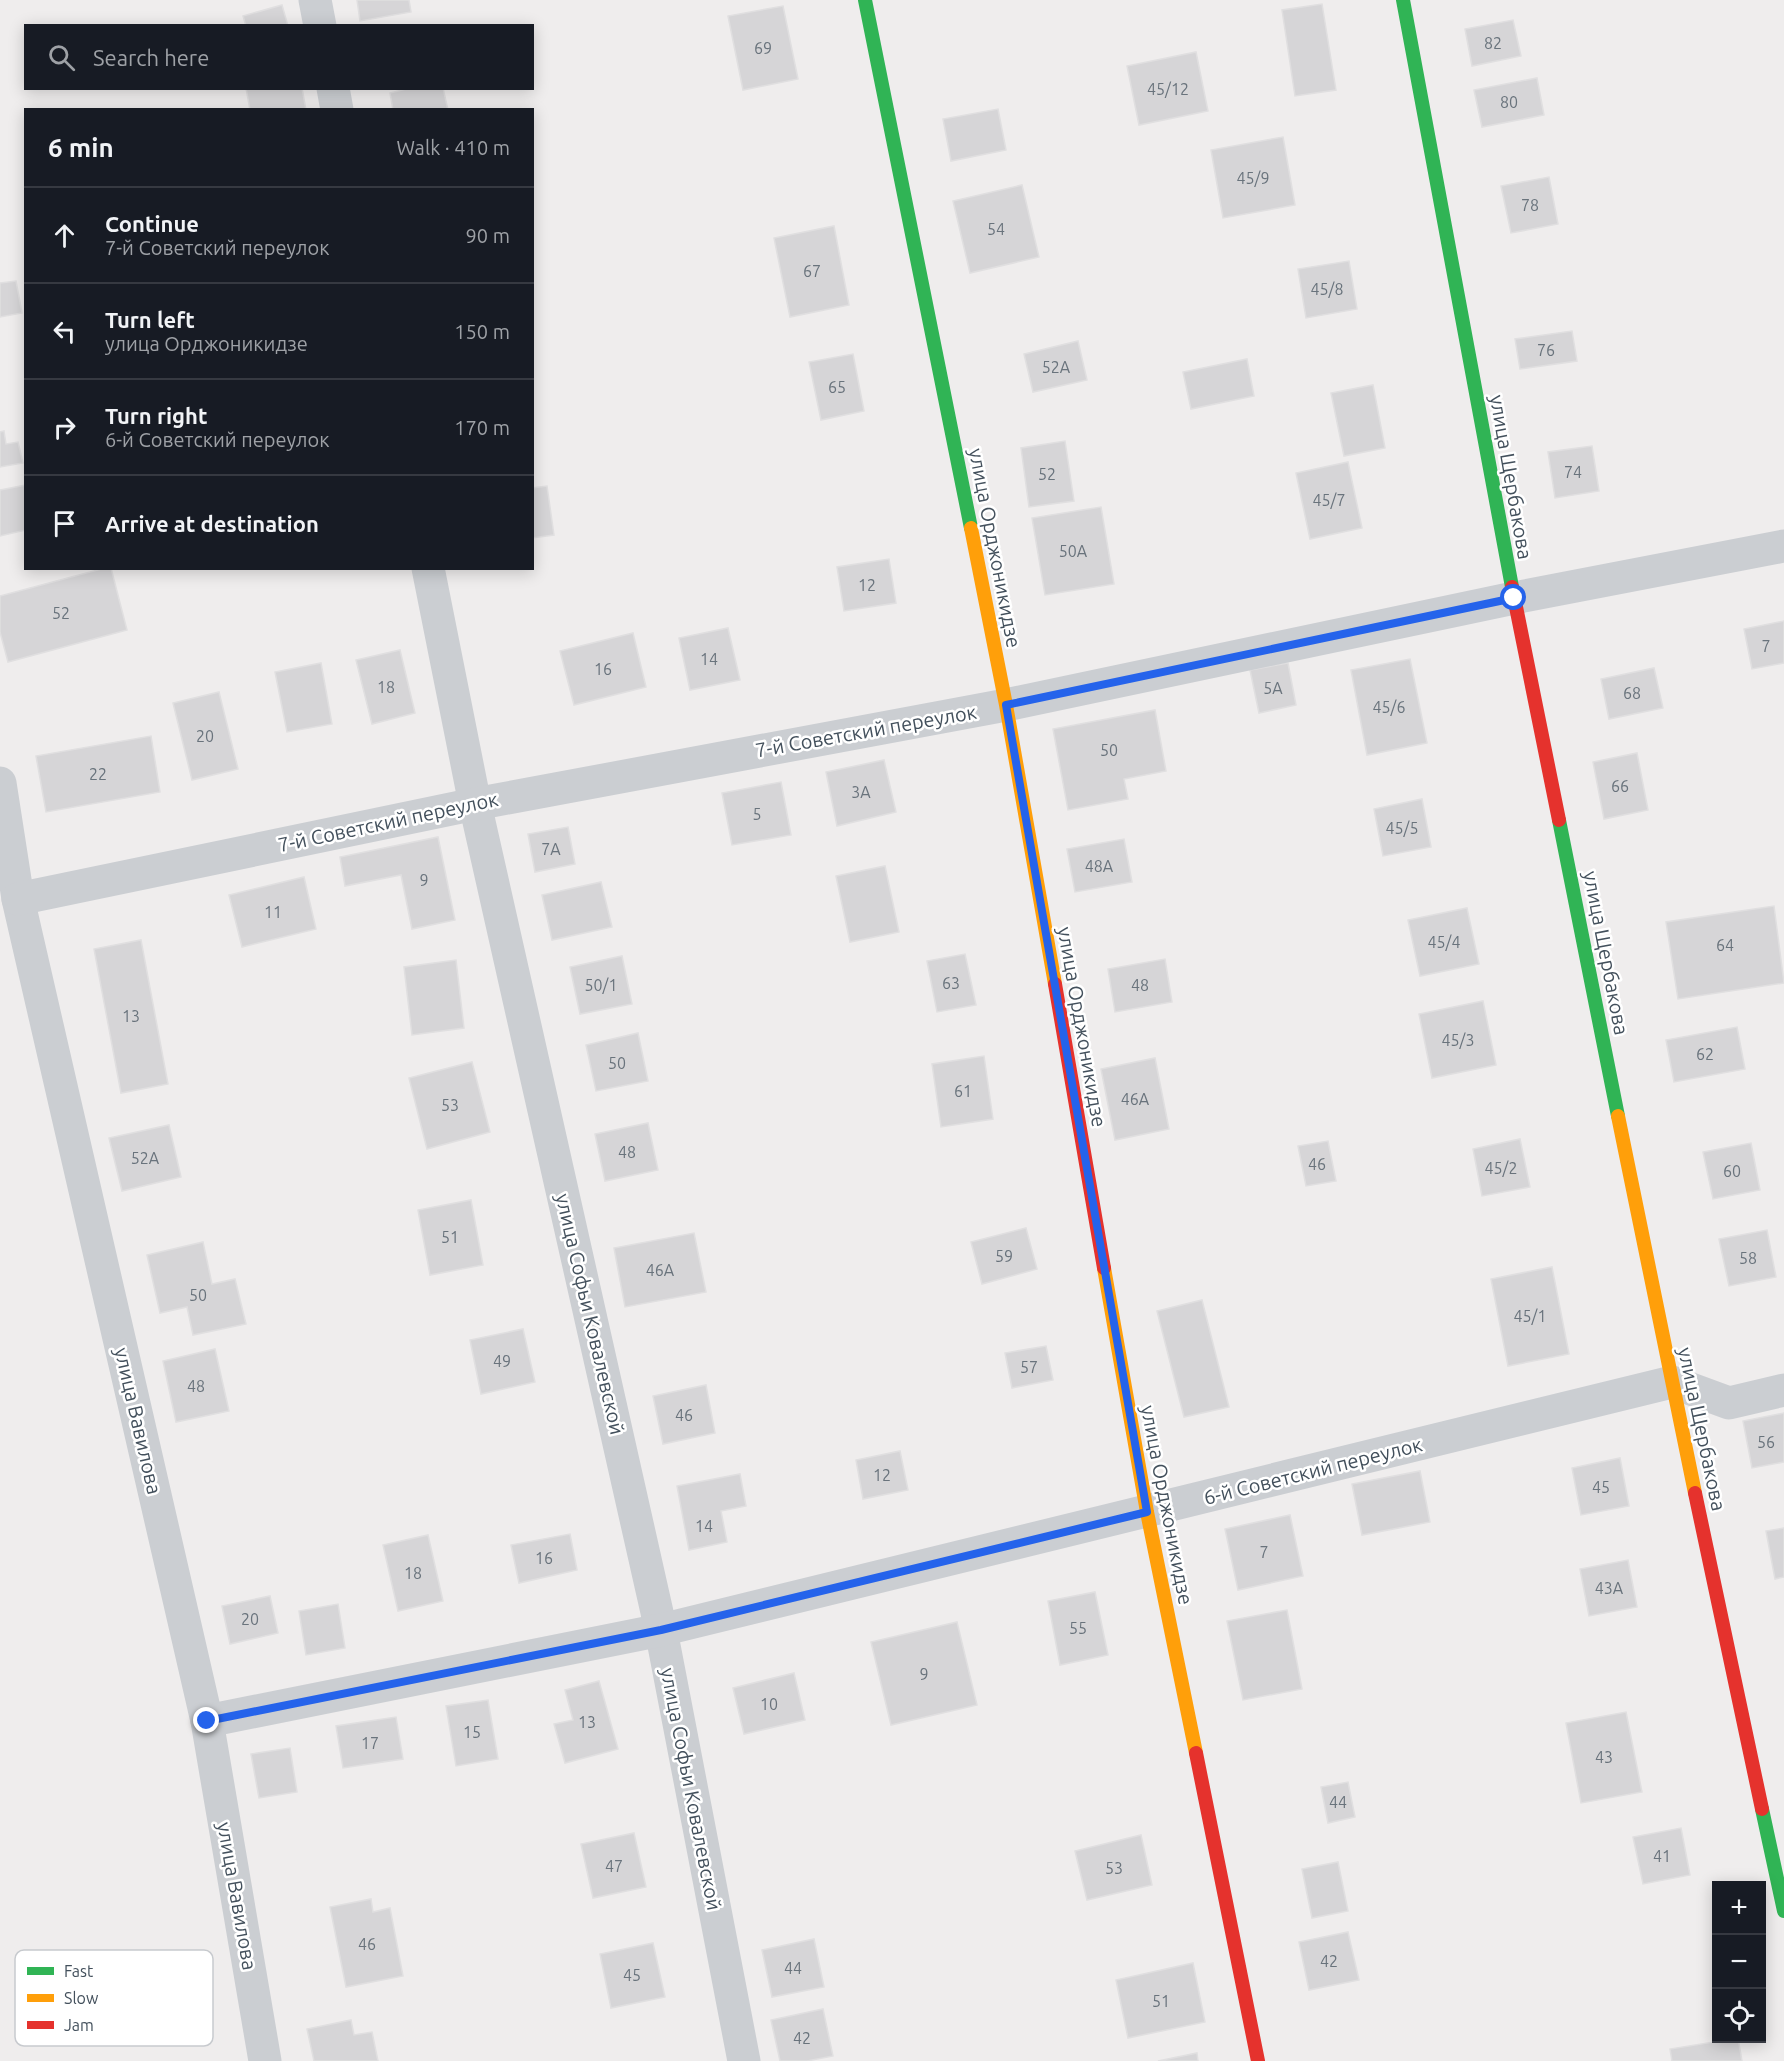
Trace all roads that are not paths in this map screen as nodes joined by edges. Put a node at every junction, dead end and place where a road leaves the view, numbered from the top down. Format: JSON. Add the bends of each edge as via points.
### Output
{"nodes":[{"id":1,"x":315,"y":0,"type":"edge"},
{"id":2,"x":865,"y":0,"type":"edge"},
{"id":3,"x":1403,"y":0,"type":"edge"},
{"id":4,"x":320,"y":24,"type":"edge"},
{"id":5,"x":333,"y":90,"type":"edge"},
{"id":6,"x":337,"y":108,"type":"edge"},
{"id":7,"x":1784,"y":546,"type":"edge"},
{"id":8,"x":428,"y":570,"type":"edge"},
{"id":9,"x":1514,"y":598,"type":"junction"},
{"id":10,"x":1006,"y":705,"type":"junction"},
{"id":11,"x":0,"y":783,"type":"edge"},
{"id":12,"x":475,"y":804,"type":"junction"},
{"id":13,"x":18,"y":899,"type":"junction"},
{"id":14,"x":1672,"y":1382,"type":"junction"},
{"id":15,"x":1784,"y":1390,"type":"edge"},
{"id":16,"x":1147,"y":1512,"type":"junction"},
{"id":17,"x":661,"y":1630,"type":"junction"},
{"id":18,"x":207,"y":1721,"type":"junction"},
{"id":19,"x":1784,"y":1911,"type":"edge"},
{"id":20,"x":265,"y":2061,"type":"edge"},
{"id":21,"x":744,"y":2061,"type":"edge"},
{"id":22,"x":1258,"y":2061,"type":"edge"}],
"edges":[{"from":1,"to":4,"type":"street"},
{"from":2,"to":10,"type":"street","name":"улица Орджоникидзе"},
{"from":3,"to":9,"type":"street","name":"улица Щербакова"},
{"from":5,"to":6,"type":"street"},
{"from":7,"to":9,"type":"street","name":"7-й Советский переулок"},
{"from":8,"to":12,"type":"street","name":"улица Софьи Ковалевской"},
{"from":9,"to":10,"type":"street","name":"7-й Советский переулок"},
{"from":9,"to":14,"type":"street","name":"улица Щербакова"},
{"from":10,"to":12,"type":"street","name":"7-й Советский переулок"},
{"from":10,"to":16,"type":"street","name":"улица Орджоникидзе"},
{"from":11,"to":13,"type":"street","name":"улица Вавилова"},
{"from":12,"to":13,"type":"street","name":"7-й Советский переулок"},
{"from":12,"to":17,"type":"street","name":"улица Софьи Ковалевской"},
{"from":13,"to":18,"type":"street","name":"улица Вавилова"},
{"from":14,"to":15,"type":"street","via":[[1729,1402]]},
{"from":14,"to":16,"type":"street","name":"6-й Советский переулок"},
{"from":14,"to":19,"type":"street","name":"улица Щербакова"},
{"from":16,"to":17,"type":"street","name":"6-й Советский переулок"},
{"from":16,"to":22,"type":"street","name":"улица Орджоникидзе"},
{"from":17,"to":18,"type":"street","name":"6-й Советский переулок"},
{"from":17,"to":21,"type":"street","name":"улица Софьи Ковалевской"},
{"from":18,"to":20,"type":"street","name":"улица Вавилова"}]}
